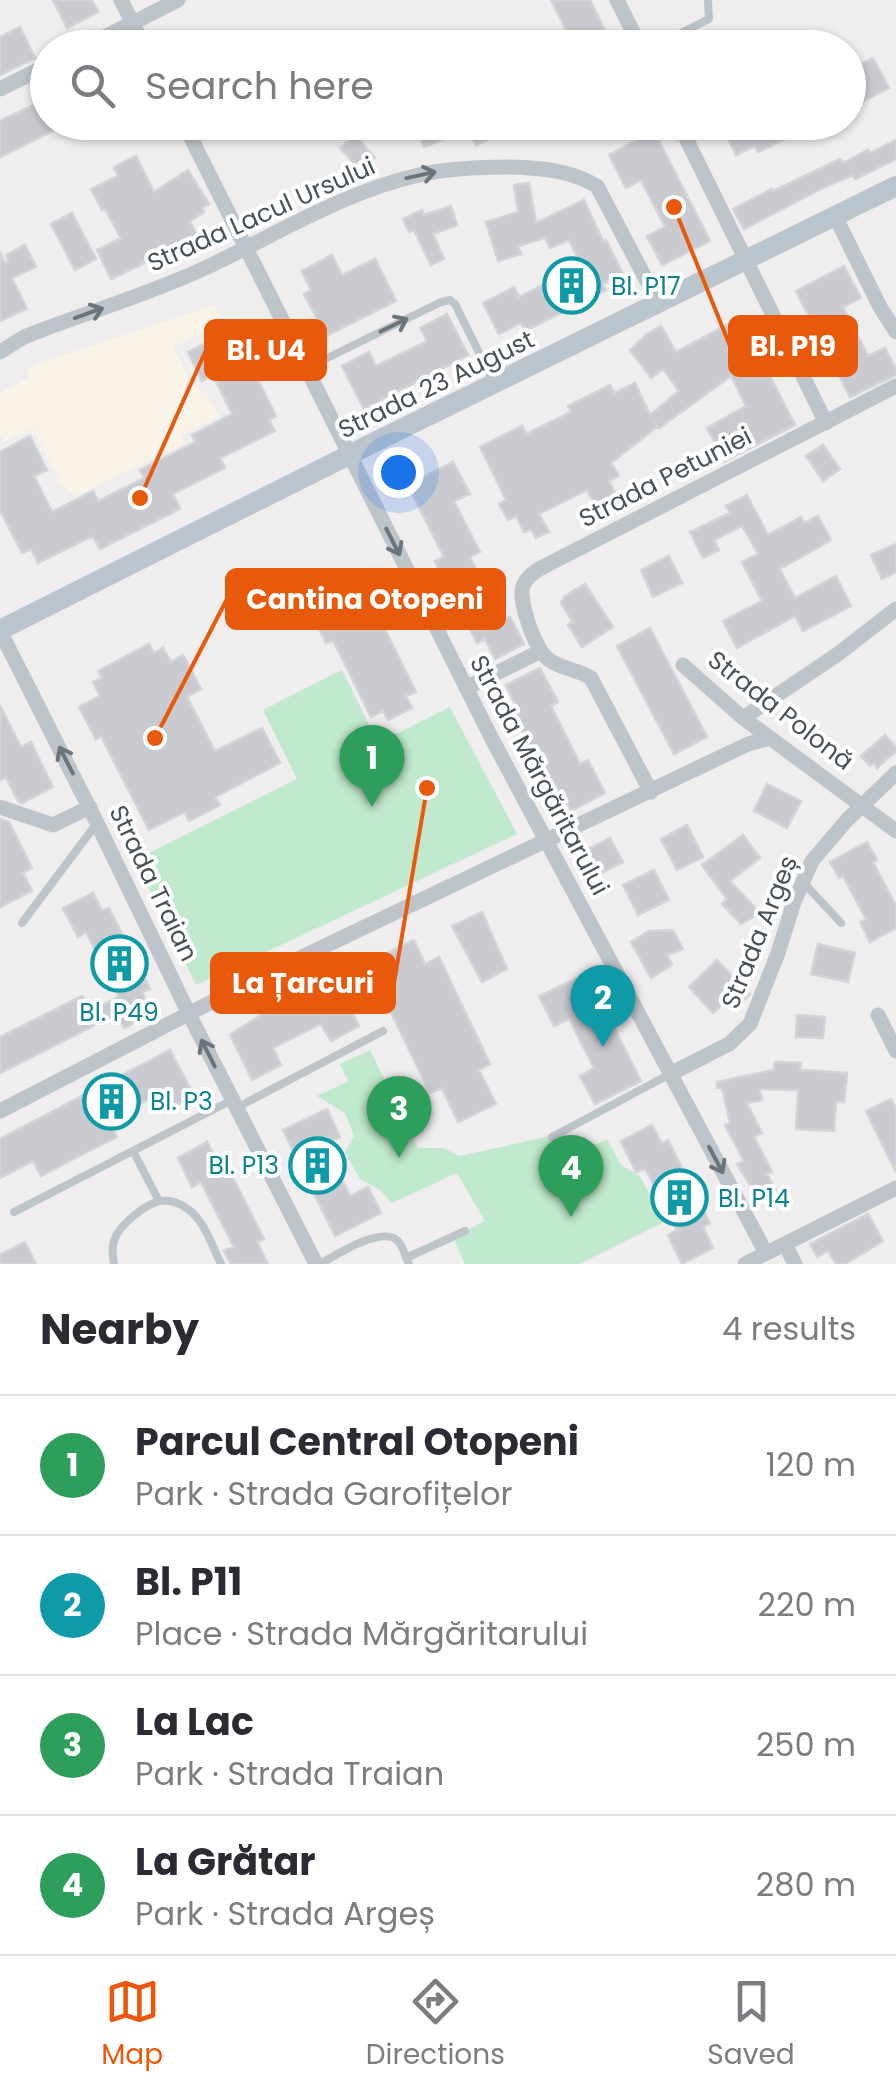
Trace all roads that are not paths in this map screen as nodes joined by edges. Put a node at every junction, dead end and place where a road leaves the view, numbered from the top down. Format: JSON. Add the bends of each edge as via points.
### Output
{"nodes":[{"id":1,"x":121,"y":0,"type":"edge"},
{"id":2,"x":178,"y":0,"type":"edge"},
{"id":3,"x":617,"y":0,"type":"edge"},
{"id":4,"x":708,"y":0,"type":"edge"},
{"id":5,"x":132,"y":22,"type":"junction"},
{"id":6,"x":117,"y":30,"type":"edge"},
{"id":7,"x":136,"y":30,"type":"edge"},
{"id":8,"x":632,"y":30,"type":"edge"},
{"id":9,"x":688,"y":30,"type":"edge"},
{"id":10,"x":30,"y":74,"type":"edge"},
{"id":11,"x":0,"y":89,"type":"edge"},
{"id":12,"x":192,"y":140,"type":"edge"},
{"id":13,"x":687,"y":140,"type":"edge"},
{"id":14,"x":896,"y":186,"type":"edge"},
{"id":15,"x":834,"y":216,"type":"junction"},
{"id":16,"x":247,"y":247,"type":"junction"},
{"id":17,"x":745,"y":260,"type":"junction"},
{"id":18,"x":658,"y":302,"type":"junction"},
{"id":19,"x":896,"y":332,"type":"edge"},
{"id":20,"x":0,"y":352,"type":"edge"},
{"id":21,"x":307,"y":368,"type":"junction"},
{"id":22,"x":494,"y":383,"type":"junction"},
{"id":23,"x":896,"y":386,"type":"edge"},
{"id":24,"x":826,"y":423,"type":"junction"},
{"id":25,"x":349,"y":455,"type":"junction"},
{"id":26,"x":896,"y":610,"type":"edge"},
{"id":27,"x":0,"y":630,"type":"edge"},
{"id":28,"x":541,"y":651,"type":"junction"},
{"id":29,"x":683,"y":666,"type":"dead end"},
{"id":30,"x":466,"y":688,"type":"junction"},
{"id":31,"x":743,"y":718,"type":"junction"},
{"id":32,"x":770,"y":738,"type":"junction"},
{"id":33,"x":896,"y":773,"type":"edge"},
{"id":34,"x":651,"y":792,"type":"junction"},
{"id":35,"x":863,"y":805,"type":"junction"},
{"id":36,"x":0,"y":807,"type":"edge"},
{"id":37,"x":94,"y":815,"type":"junction"},
{"id":38,"x":896,"y":831,"type":"edge"},
{"id":39,"x":546,"y":842,"type":"junction"},
{"id":40,"x":802,"y":881,"type":"junction"},
{"id":41,"x":22,"y":923,"type":"dead end"},
{"id":42,"x":841,"y":923,"type":"dead end"},
{"id":43,"x":189,"y":1014,"type":"junction"},
{"id":44,"x":878,"y":1015,"type":"dead end"},
{"id":45,"x":383,"y":1031,"type":"dead end"},
{"id":46,"x":896,"y":1051,"type":"edge"},
{"id":47,"x":670,"y":1074,"type":"junction"},
{"id":48,"x":234,"y":1104,"type":"junction"},
{"id":49,"x":0,"y":1111,"type":"edge"},
{"id":50,"x":552,"y":1137,"type":"dead end"},
{"id":51,"x":133,"y":1151,"type":"junction"},
{"id":52,"x":896,"y":1188,"type":"edge"},
{"id":53,"x":159,"y":1201,"type":"junction"},
{"id":54,"x":14,"y":1212,"type":"dead end"},
{"id":55,"x":465,"y":1231,"type":"dead end"},
{"id":56,"x":784,"y":1244,"type":"junction"},
{"id":57,"x":766,"y":1253,"type":"junction"},
{"id":58,"x":408,"y":1261,"type":"edge"},
{"id":59,"x":114,"y":1264,"type":"edge"},
{"id":60,"x":221,"y":1264,"type":"edge"},
{"id":61,"x":318,"y":1264,"type":"edge"},
{"id":62,"x":745,"y":1264,"type":"edge"},
{"id":63,"x":795,"y":1264,"type":"edge"}],
"edges":[{"from":1,"to":5,"type":"street"},
{"from":2,"to":5,"type":"street"},
{"from":3,"to":8,"type":"street"},
{"from":4,"to":9,"type":"lane","via":[[710,19]]},
{"from":5,"to":6,"type":"street"},
{"from":5,"to":7,"type":"street"},
{"from":10,"to":11,"type":"street"},
{"from":12,"to":16,"type":"street","name":"Strada Mărgăritarului"},
{"from":13,"to":17,"type":"street"},
{"from":14,"to":15,"type":"main road","name":"Strada 23 August"},
{"from":15,"to":17,"type":"main road","name":"Strada 23 August"},
{"from":15,"to":19,"type":"street"},
{"from":16,"to":18,"type":"street","name":"Strada Lacul Ursului","one_way":true,"via":[[418,175],[493,167],[559,170],[597,186]]},
{"from":20,"to":16,"type":"street","name":"Strada Lacul Ursului","one_way":true},
{"from":16,"to":21,"type":"street","name":"Strada Mărgăritarului"},
{"from":17,"to":18,"type":"main road","name":"Strada 23 August"},
{"from":17,"to":24,"type":"street"},
{"from":18,"to":22,"type":"main road","name":"Strada 23 August"},
{"from":21,"to":22,"type":"lane","one_way":true,"via":[[450,300]]},
{"from":21,"to":25,"type":"street","name":"Strada Mărgăritarului"},
{"from":22,"to":25,"type":"main road","name":"Strada 23 August"},
{"from":23,"to":24,"type":"street","name":"Strada Petuniei"},
{"from":24,"to":28,"type":"street","name":"Strada Petuniei","via":[[532,574],[522,597]]},
{"from":25,"to":27,"type":"main road","name":"Strada 23 August"},
{"from":25,"to":30,"type":"street","name":"Strada Mărgăritarului","one_way":true},
{"from":26,"to":31,"type":"street"},
{"from":37,"to":27,"type":"street","name":"Strada Traian","one_way":true},
{"from":28,"to":30,"type":"street"},
{"from":28,"to":34,"type":"street","via":[[591,678]]},
{"from":29,"to":31,"type":"street","name":"Strada Polonă"},
{"from":30,"to":39,"type":"street","name":"Strada Mărgăritarului"},
{"from":31,"to":32,"type":"street","name":"Strada Polonă"},
{"from":32,"to":34,"type":"street"},
{"from":32,"to":35,"type":"street","name":"Strada Polonă"},
{"from":33,"to":35,"type":"street","name":"Strada Argeș"},
{"from":34,"to":39,"type":"street"},
{"from":35,"to":38,"type":"street","name":"Strada Polonă"},
{"from":35,"to":40,"type":"street","name":"Strada Argeș","via":[[830,837]]},
{"from":36,"to":37,"type":"street","via":[[52,825]]},
{"from":37,"to":41,"type":"lane"},
{"from":37,"to":43,"type":"street","name":"Strada Traian"},
{"from":39,"to":43,"type":"street"},
{"from":39,"to":47,"type":"street","name":"Strada Mărgăritarului"},
{"from":40,"to":42,"type":"lane"},
{"from":40,"to":47,"type":"street","name":"Strada Argeș","via":[[750,1024],[729,1044]]},
{"from":48,"to":43,"type":"street","name":"Strada Traian","one_way":true},
{"from":43,"to":49,"type":"street"},
{"from":44,"to":46,"type":"street"},
{"from":45,"to":48,"type":"lane"},
{"from":47,"to":50,"type":"lane"},
{"from":47,"to":57,"type":"street","one_way":true},
{"from":48,"to":51,"type":"lane"},
{"from":48,"to":61,"type":"street","name":"Strada Traian"},
{"from":51,"to":53,"type":"lane"},
{"from":51,"to":54,"type":"lane"},
{"from":52,"to":56,"type":"street"},
{"from":53,"to":59,"type":"lane","via":[[118,1230]]},
{"from":53,"to":60,"type":"lane","via":[[175,1202],[199,1220]]},
{"from":55,"to":58,"type":"lane"},
{"from":56,"to":57,"type":"street"},
{"from":56,"to":63,"type":"street"},
{"from":57,"to":62,"type":"street"},
{"from":58,"to":61,"type":"lane","via":[[387,1235]]}]}
